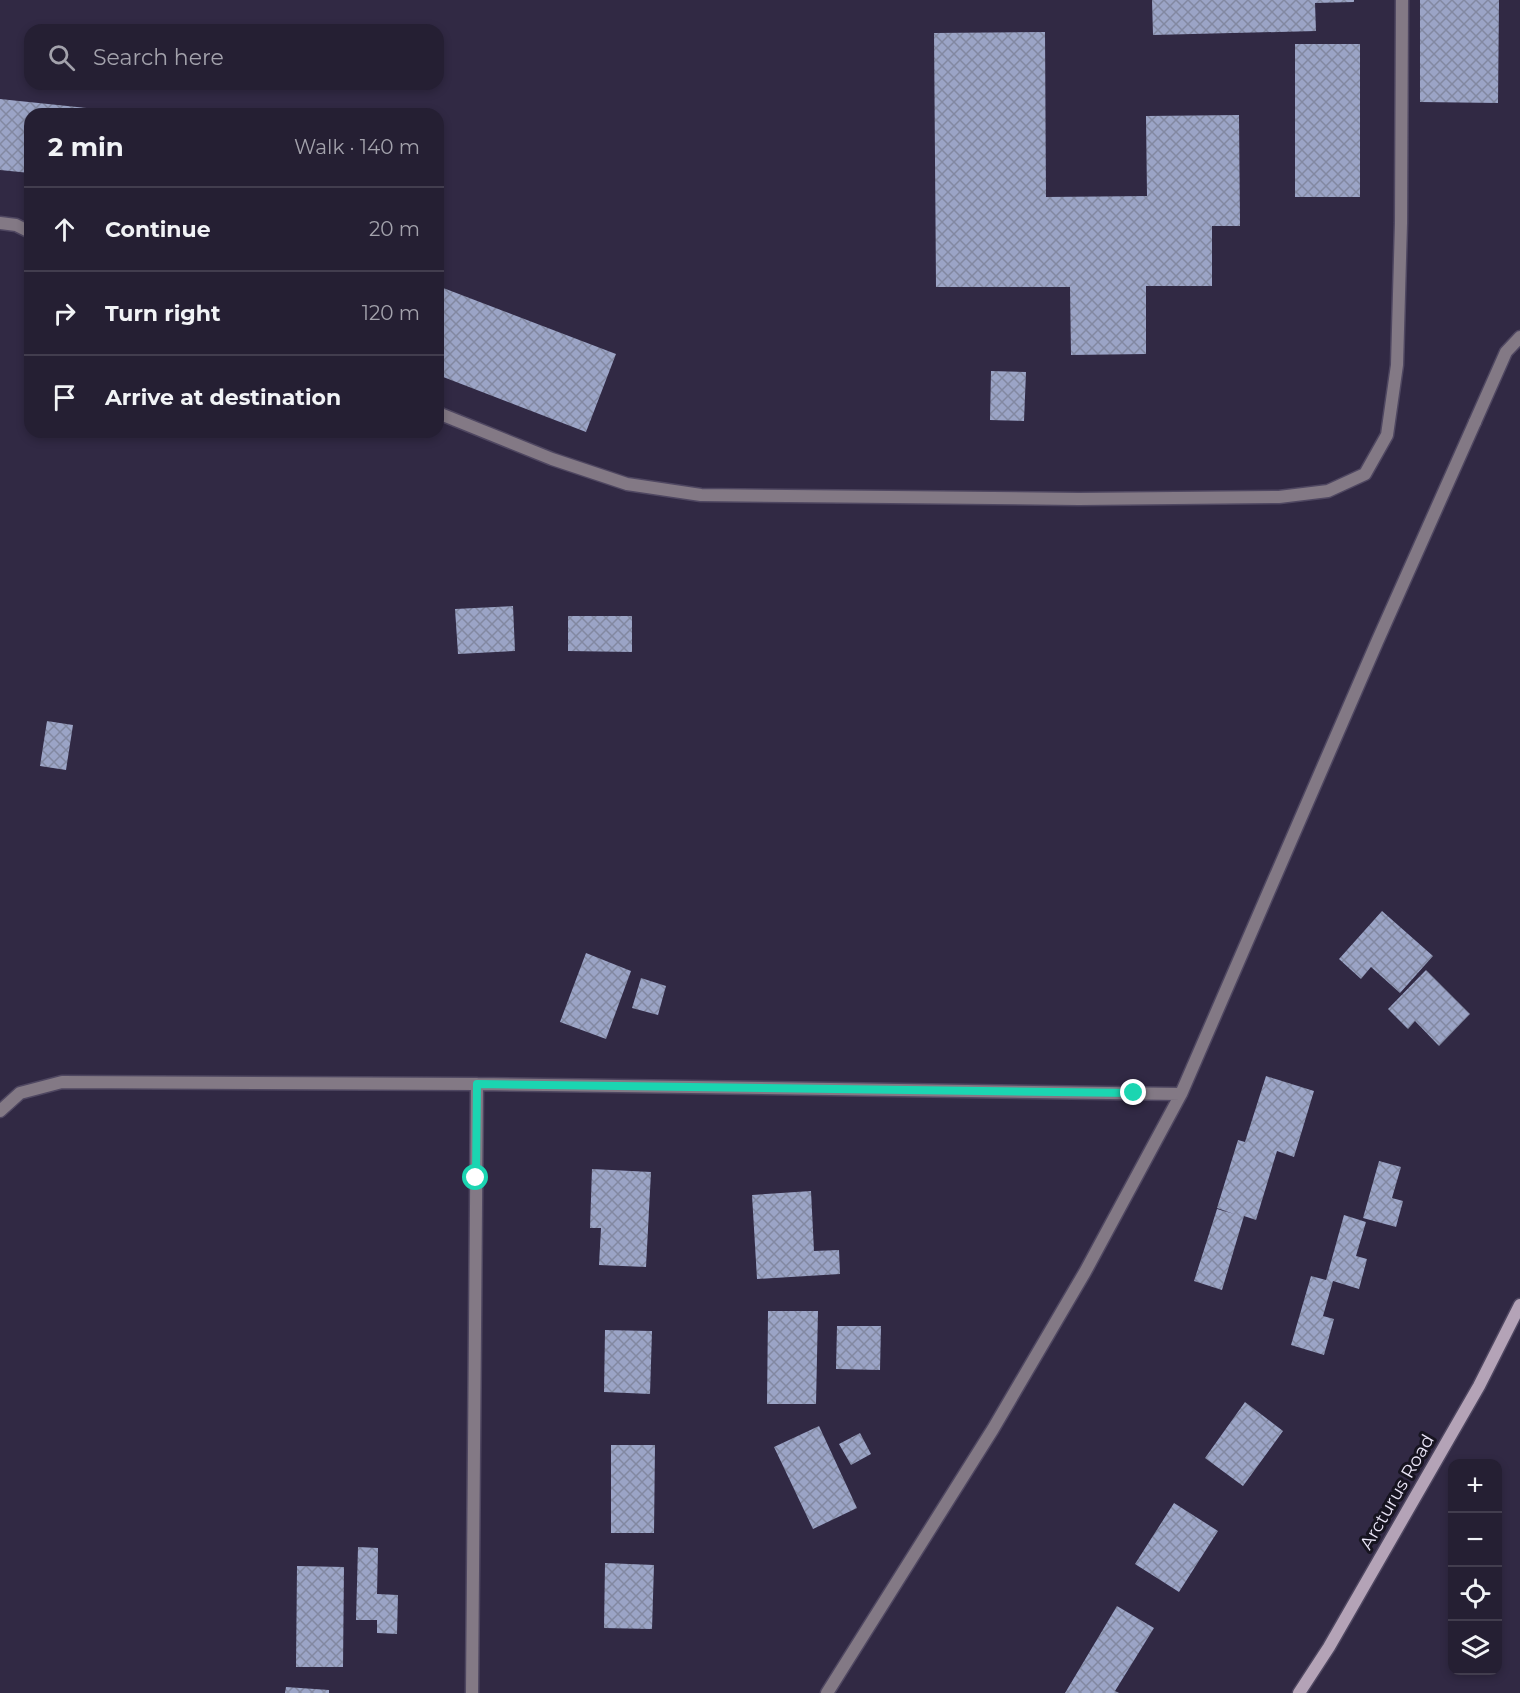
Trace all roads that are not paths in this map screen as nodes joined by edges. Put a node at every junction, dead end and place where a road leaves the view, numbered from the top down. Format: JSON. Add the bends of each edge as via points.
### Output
{"nodes":[{"id":1,"x":1402,"y":0,"type":"edge"},
{"id":2,"x":0,"y":223,"type":"edge"},
{"id":3,"x":24,"y":229,"type":"edge"},
{"id":4,"x":1520,"y":337,"type":"edge"},
{"id":5,"x":444,"y":415,"type":"edge"},
{"id":6,"x":477,"y":1084,"type":"junction"},
{"id":7,"x":1181,"y":1094,"type":"junction"},
{"id":8,"x":0,"y":1111,"type":"edge"},
{"id":9,"x":1520,"y":1305,"type":"edge"},
{"id":10,"x":472,"y":1693,"type":"edge"},
{"id":11,"x":828,"y":1693,"type":"edge"},
{"id":12,"x":1299,"y":1693,"type":"edge"}],
"edges":[{"from":1,"to":5,"type":"street","via":[[1397,353],[1387,435],[1365,474],[1328,491],[1279,497],[1090,499],[701,495],[627,484]]},
{"from":2,"to":3,"type":"street"},
{"from":4,"to":7,"type":"street","via":[[1506,352]]},
{"from":6,"to":7,"type":"street"},
{"from":6,"to":8,"type":"street","via":[[63,1082],[20,1093]]},
{"from":6,"to":10,"type":"street"},
{"from":7,"to":11,"type":"street","via":[[1085,1272],[993,1429]]},
{"from":9,"to":12,"type":"main road","name":"Arcturus Road","via":[[1479,1386]]}]}
